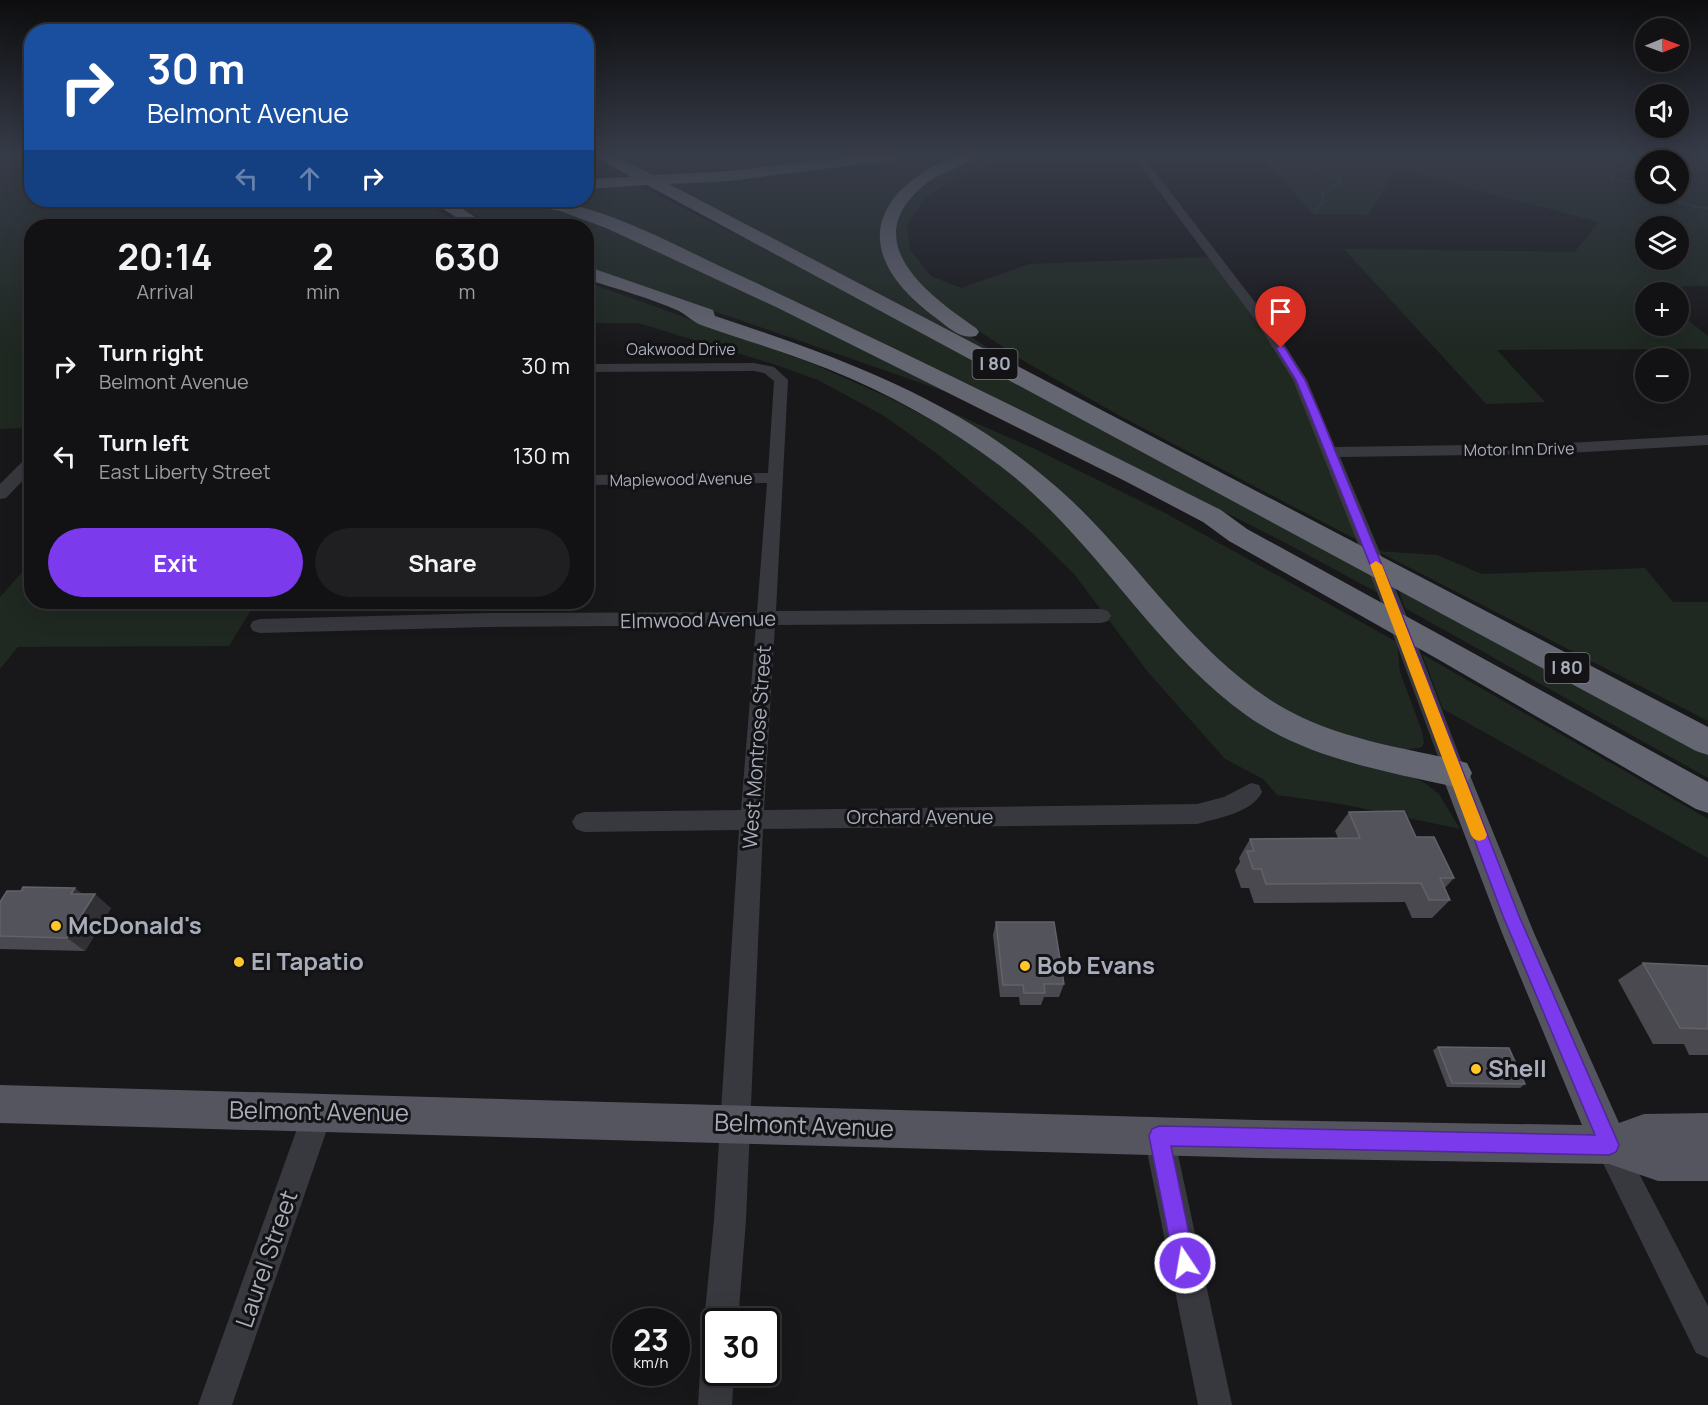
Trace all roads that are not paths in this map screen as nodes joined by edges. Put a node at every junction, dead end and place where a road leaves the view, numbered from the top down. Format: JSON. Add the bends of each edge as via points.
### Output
{"nodes":[{"id":1,"x":602,"y":221,"type":"edge"},
{"id":2,"x":723,"y":221,"type":"edge"},
{"id":3,"x":889,"y":221,"type":"edge"},
{"id":4,"x":1187,"y":221,"type":"edge"},
{"id":5,"x":594,"y":275,"type":"edge"},
{"id":6,"x":687,"y":307,"type":"junction"},
{"id":7,"x":594,"y":368,"type":"edge"},
{"id":8,"x":774,"y":372,"type":"joint"},
{"id":9,"x":1708,"y":440,"type":"edge"},
{"id":10,"x":1330,"y":452,"type":"junction"},
{"id":11,"x":24,"y":469,"type":"edge"},
{"id":12,"x":776,"y":478,"type":"junction"},
{"id":13,"x":594,"y":480,"type":"edge"},
{"id":14,"x":0,"y":494,"type":"edge"},
{"id":15,"x":1264,"y":507,"type":"junction"},
{"id":16,"x":1238,"y":535,"type":"junction"},
{"id":17,"x":1101,"y":616,"type":"dead end"},
{"id":18,"x":766,"y":619,"type":"junction"},
{"id":19,"x":260,"y":626,"type":"dead end"},
{"id":20,"x":1488,"y":626,"type":"junction"},
{"id":21,"x":1708,"y":731,"type":"edge"},
{"id":22,"x":1708,"y":742,"type":"edge"},
{"id":23,"x":1455,"y":772,"type":"junction"},
{"id":24,"x":1251,"y":792,"type":"dead end"},
{"id":25,"x":1708,"y":799,"type":"edge"},
{"id":26,"x":752,"y":818,"type":"junction"},
{"id":27,"x":584,"y":822,"type":"dead end"},
{"id":28,"x":0,"y":1104,"type":"edge"},
{"id":29,"x":318,"y":1112,"type":"junction"},
{"id":30,"x":733,"y":1124,"type":"junction"},
{"id":31,"x":1708,"y":1132,"type":"edge"},
{"id":32,"x":1159,"y":1136,"type":"junction"},
{"id":33,"x":1609,"y":1145,"type":"junction"},
{"id":34,"x":1708,"y":1162,"type":"edge"},
{"id":35,"x":722,"y":1308,"type":"edge"},
{"id":36,"x":1708,"y":1341,"type":"edge"},
{"id":37,"x":716,"y":1386,"type":"edge"},
{"id":38,"x":215,"y":1405,"type":"edge"},
{"id":39,"x":715,"y":1405,"type":"edge"},
{"id":40,"x":1215,"y":1405,"type":"edge"}],
"edges":[{"from":1,"to":16,"type":"highway","via":[[783,303],[1134,476],[1212,516]]},
{"from":2,"to":15,"type":"highway","number":"I 80"},
{"from":3,"to":15,"type":"highway","via":[[887,243],[902,275],[946,316],[1089,405],[1224,477]]},
{"from":4,"to":10,"type":"street","via":[[1276,340],[1300,380]]},
{"from":5,"to":6,"type":"highway","number":"I 80"},
{"from":6,"to":16,"type":"highway","number":"I 80","via":[[960,407]]},
{"from":6,"to":23,"type":"highway","via":[[704,319],[847,370],[912,402],[1006,460],[1060,505],[1195,654],[1260,708],[1332,743]]},
{"from":7,"to":8,"type":"street","name":"Oakwood Drive","via":[[754,367]]},
{"from":8,"to":12,"type":"street","name":"West Montrose Street","via":[[781,385]]},
{"from":9,"to":10,"type":"street","name":"Motor Inn Drive","via":[[1559,449]]},
{"from":10,"to":23,"type":"street"},
{"from":11,"to":14,"type":"street"},
{"from":12,"to":13,"type":"street","name":"Maplewood Avenue"},
{"from":12,"to":18,"type":"street","name":"West Montrose Street"},
{"from":15,"to":20,"type":"highway","number":"I 80"},
{"from":16,"to":25,"type":"highway","number":"I 80"},
{"from":17,"to":18,"type":"street","name":"Elmwood Avenue"},
{"from":18,"to":19,"type":"street","name":"Elmwood Avenue"},
{"from":18,"to":26,"type":"street","name":"West Montrose Street"},
{"from":20,"to":21,"type":"highway","via":[[1567,658]]},
{"from":20,"to":22,"type":"highway","number":"I 80"},
{"from":23,"to":33,"type":"main road"},
{"from":24,"to":26,"type":"street","name":"Orchard Avenue","via":[[1230,805],[1197,814]]},
{"from":26,"to":27,"type":"street","name":"Orchard Avenue"},
{"from":26,"to":30,"type":"street","name":"West Montrose Street"},
{"from":28,"to":29,"type":"main road","name":"Belmont Avenue"},
{"from":29,"to":30,"type":"main road","name":"Belmont Avenue"},
{"from":29,"to":38,"type":"street","name":"Laurel Street"},
{"from":30,"to":32,"type":"main road","name":"Belmont Avenue"},
{"from":30,"to":35,"type":"street","name":"West Montrose Street"},
{"from":31,"to":33,"type":"main road","name":"Belmont Avenue","via":[[1644,1133]]},
{"from":32,"to":33,"type":"main road","name":"Belmont Avenue"},
{"from":32,"to":40,"type":"street"},
{"from":33,"to":34,"type":"main road","name":"Belmont Avenue","via":[[1658,1162]]},
{"from":33,"to":36,"type":"street"},
{"from":37,"to":39,"type":"street"}]}
